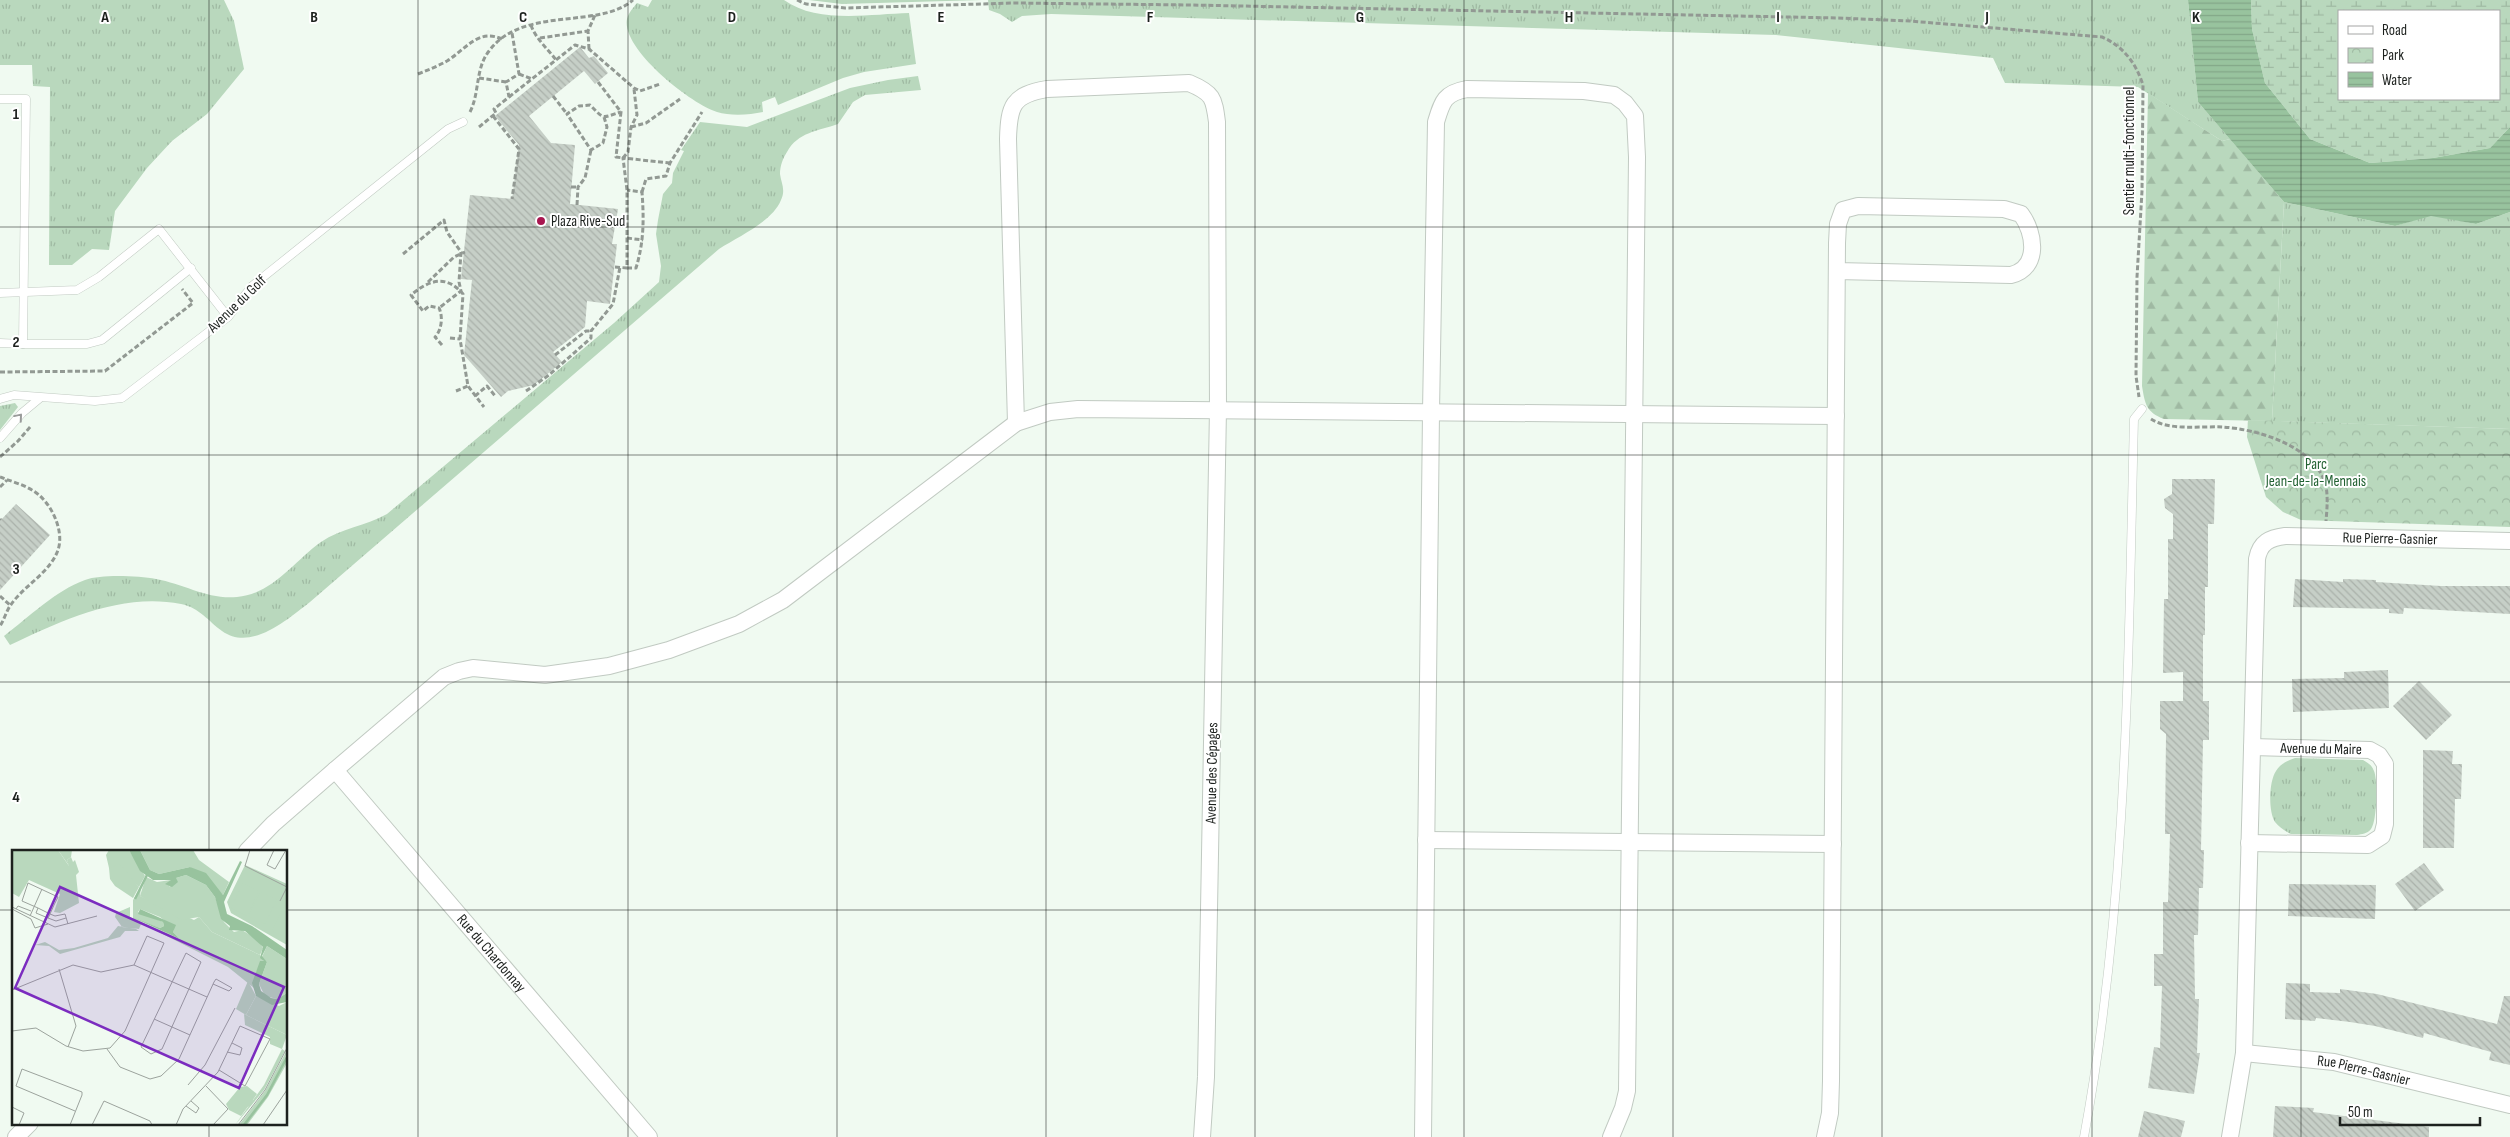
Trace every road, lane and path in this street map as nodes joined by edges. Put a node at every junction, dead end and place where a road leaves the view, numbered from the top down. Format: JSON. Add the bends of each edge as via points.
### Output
{"nodes":[{"id":1,"x":634,"y":0,"type":"edge"},
{"id":2,"x":797,"y":0,"type":"edge"},
{"id":3,"x":595,"y":14,"type":"junction"},
{"id":4,"x":531,"y":25,"type":"junction"},
{"id":5,"x":588,"y":31,"type":"junction"},
{"id":6,"x":512,"y":33,"type":"junction"},
{"id":7,"x":540,"y":38,"type":"junction"},
{"id":8,"x":502,"y":39,"type":"junction"},
{"id":9,"x":589,"y":48,"type":"junction"},
{"id":10,"x":556,"y":60,"type":"junction"},
{"id":11,"x":418,"y":74,"type":"dead end"},
{"id":12,"x":519,"y":74,"type":"junction"},
{"id":13,"x":479,"y":78,"type":"junction"},
{"id":14,"x":532,"y":79,"type":"junction"},
{"id":15,"x":506,"y":82,"type":"junction"},
{"id":16,"x":598,"y":82,"type":"dead end"},
{"id":17,"x":660,"y":84,"type":"dead end"},
{"id":18,"x":634,"y":88,"type":"junction"},
{"id":19,"x":553,"y":96,"type":"dead end"},
{"id":20,"x":509,"y":97,"type":"junction"},
{"id":21,"x":0,"y":99,"type":"edge"},
{"id":22,"x":680,"y":99,"type":"dead end"},
{"id":23,"x":470,"y":112,"type":"dead end"},
{"id":24,"x":621,"y":112,"type":"junction"},
{"id":25,"x":702,"y":112,"type":"dead end"},
{"id":26,"x":567,"y":114,"type":"junction"},
{"id":27,"x":493,"y":116,"type":"junction"},
{"id":28,"x":604,"y":117,"type":"junction"},
{"id":29,"x":463,"y":122,"type":"dead end"},
{"id":30,"x":479,"y":127,"type":"dead end"},
{"id":31,"x":631,"y":127,"type":"junction"},
{"id":32,"x":591,"y":150,"type":"junction"},
{"id":33,"x":623,"y":158,"type":"junction"},
{"id":34,"x":670,"y":163,"type":"junction"},
{"id":35,"x":571,"y":186,"type":"dead end"},
{"id":36,"x":578,"y":187,"type":"junction"},
{"id":37,"x":627,"y":190,"type":"junction"},
{"id":38,"x":642,"y":192,"type":"junction"},
{"id":39,"x":512,"y":199,"type":"dead end"},
{"id":40,"x":577,"y":205,"type":"dead end"},
{"id":41,"x":627,"y":238,"type":"junction"},
{"id":42,"x":643,"y":240,"type":"junction"},
{"id":43,"x":463,"y":252,"type":"junction"},
{"id":44,"x":404,"y":254,"type":"dead end"},
{"id":45,"x":614,"y":267,"type":"dead end"},
{"id":46,"x":620,"y":267,"type":"junction"},
{"id":47,"x":191,"y":268,"type":"junction"},
{"id":48,"x":627,"y":268,"type":"junction"},
{"id":49,"x":1837,"y":272,"type":"junction"},
{"id":50,"x":428,"y":282,"type":"junction"},
{"id":51,"x":461,"y":291,"type":"junction"},
{"id":52,"x":0,"y":293,"type":"edge"},
{"id":53,"x":23,"y":293,"type":"junction"},
{"id":54,"x":438,"y":308,"type":"junction"},
{"id":55,"x":463,"y":314,"type":"junction"},
{"id":56,"x":469,"y":314,"type":"dead end"},
{"id":57,"x":228,"y":317,"type":"junction"},
{"id":58,"x":591,"y":331,"type":"junction"},
{"id":59,"x":450,"y":338,"type":"dead end"},
{"id":60,"x":460,"y":339,"type":"junction"},
{"id":61,"x":0,"y":344,"type":"edge"},
{"id":62,"x":23,"y":344,"type":"junction"},
{"id":63,"x":442,"y":345,"type":"dead end"},
{"id":64,"x":556,"y":355,"type":"dead end"},
{"id":65,"x":468,"y":386,"type":"junction"},
{"id":66,"x":456,"y":391,"type":"dead end"},
{"id":67,"x":526,"y":391,"type":"dead end"},
{"id":68,"x":475,"y":396,"type":"junction"},
{"id":69,"x":496,"y":397,"type":"dead end"},
{"id":70,"x":0,"y":398,"type":"edge"},
{"id":71,"x":40,"y":398,"type":"junction"},
{"id":72,"x":484,"y":406,"type":"dead end"},
{"id":73,"x":2142,"y":408,"type":"junction"},
{"id":74,"x":1218,"y":410,"type":"junction"},
{"id":75,"x":1431,"y":412,"type":"junction"},
{"id":76,"x":1634,"y":414,"type":"junction"},
{"id":77,"x":1836,"y":416,"type":"junction"},
{"id":78,"x":1016,"y":423,"type":"junction"},
{"id":79,"x":0,"y":438,"type":"edge"},
{"id":80,"x":0,"y":477,"type":"edge"},
{"id":81,"x":7,"y":480,"type":"junction"},
{"id":82,"x":0,"y":487,"type":"edge"},
{"id":83,"x":2326,"y":522,"type":"dead end"},
{"id":84,"x":2510,"y":541,"type":"edge"},
{"id":85,"x":0,"y":596,"type":"edge"},
{"id":86,"x":10,"y":605,"type":"junction"},
{"id":87,"x":0,"y":626,"type":"edge"},
{"id":88,"x":2252,"y":748,"type":"junction"},
{"id":89,"x":335,"y":770,"type":"junction"},
{"id":90,"x":1426,"y":840,"type":"junction"},
{"id":91,"x":1630,"y":841,"type":"junction"},
{"id":92,"x":2249,"y":843,"type":"junction"},
{"id":93,"x":1833,"y":844,"type":"junction"},
{"id":94,"x":248,"y":850,"type":"edge"},
{"id":95,"x":2244,"y":1054,"type":"junction"},
{"id":96,"x":2510,"y":1105,"type":"edge"},
{"id":97,"x":29,"y":1124,"type":"edge"},
{"id":98,"x":16,"y":1137,"type":"edge"},
{"id":99,"x":649,"y":1137,"type":"edge"},
{"id":100,"x":1202,"y":1137,"type":"edge"},
{"id":101,"x":1423,"y":1137,"type":"edge"},
{"id":102,"x":1611,"y":1137,"type":"edge"},
{"id":103,"x":1825,"y":1137,"type":"edge"},
{"id":104,"x":2084,"y":1137,"type":"edge"},
{"id":105,"x":2230,"y":1137,"type":"edge"}],
"edges":[{"from":1,"to":3,"type":"path","via":[[622,8]]},
{"from":2,"to":73,"type":"path","name":"Sentier multi-fonctionnel","via":[[845,8],[1015,3],[1838,18],[2102,36],[2125,52],[2143,85],[2136,366]]},
{"from":3,"to":4,"type":"path"},
{"from":3,"to":5,"type":"path"},
{"from":4,"to":6,"type":"path"},
{"from":4,"to":7,"type":"path","via":[[534,35]]},
{"from":5,"to":7,"type":"path"},
{"from":5,"to":9,"type":"path"},
{"from":6,"to":8,"type":"path"},
{"from":6,"to":12,"type":"path"},
{"from":7,"to":10,"type":"path"},
{"from":8,"to":11,"type":"path","via":[[490,36],[477,39],[448,60]]},
{"from":8,"to":13,"type":"path","via":[[483,60]]},
{"from":9,"to":10,"type":"path","via":[[575,45]]},
{"from":9,"to":18,"type":"path"},
{"from":10,"to":14,"type":"path"},
{"from":12,"to":14,"type":"path"},
{"from":12,"to":15,"type":"path"},
{"from":13,"to":15,"type":"path"},
{"from":13,"to":23,"type":"path"},
{"from":14,"to":20,"type":"path"},
{"from":15,"to":20,"type":"path"},
{"from":16,"to":24,"type":"path"},
{"from":17,"to":18,"type":"path","via":[[640,91]]},
{"from":18,"to":31,"type":"path","via":[[636,115]]},
{"from":19,"to":26,"type":"path"},
{"from":20,"to":27,"type":"path","via":[[494,109],[496,113]]},
{"from":21,"to":53,"type":"lane","via":[[26,99]]},
{"from":22,"to":31,"type":"path","via":[[646,123]]},
{"from":24,"to":28,"type":"path"},
{"from":24,"to":33,"type":"path","via":[[616,157]]},
{"from":25,"to":34,"type":"path"},
{"from":26,"to":28,"type":"path","via":[[584,104]]},
{"from":26,"to":32,"type":"path"},
{"from":27,"to":30,"type":"path"},
{"from":27,"to":39,"type":"path","via":[[519,149]]},
{"from":28,"to":32,"type":"path","via":[[607,127],[603,142]]},
{"from":29,"to":57,"type":"lane","name":"Avenue du Golf","via":[[448,129],[252,286]]},
{"from":31,"to":33,"type":"path","via":[[628,152]]},
{"from":32,"to":36,"type":"path","via":[[585,178]]},
{"from":33,"to":34,"type":"path"},
{"from":33,"to":37,"type":"path"},
{"from":34,"to":38,"type":"path","via":[[666,176],[646,179]]},
{"from":35,"to":36,"type":"path"},
{"from":36,"to":40,"type":"path"},
{"from":37,"to":38,"type":"path"},
{"from":37,"to":41,"type":"path"},
{"from":38,"to":42,"type":"path"},
{"from":41,"to":42,"type":"path"},
{"from":41,"to":48,"type":"path"},
{"from":42,"to":48,"type":"path","via":[[636,268]]},
{"from":43,"to":44,"type":"path","via":[[447,232],[444,220]]},
{"from":43,"to":50,"type":"path"},
{"from":43,"to":51,"type":"path"},
{"from":45,"to":46,"type":"path"},
{"from":46,"to":48,"type":"path"},
{"from":46,"to":58,"type":"path","via":[[613,304]]},
{"from":47,"to":53,"type":"lane","via":[[159,229],[99,277],[77,290]]},
{"from":47,"to":57,"type":"lane"},
{"from":47,"to":62,"type":"lane","via":[[102,340],[87,344]]},
{"from":49,"to":49,"type":"street","via":[[1838,224],[1843,210],[1850,207],[2015,211],[2022,214],[2031,230],[2030,259],[2019,273],[2011,275]]},
{"from":49,"to":77,"type":"street"},
{"from":50,"to":51,"type":"path","via":[[443,280]]},
{"from":50,"to":54,"type":"path","via":[[411,295],[423,311],[429,306]]},
{"from":51,"to":54,"type":"path"},
{"from":51,"to":55,"type":"path"},
{"from":52,"to":53,"type":"lane"},
{"from":53,"to":62,"type":"lane"},
{"from":54,"to":63,"type":"path","via":[[441,316],[436,337]]},
{"from":55,"to":56,"type":"path"},
{"from":55,"to":60,"type":"path"},
{"from":57,"to":71,"type":"lane","name":"Avenue du Golf","via":[[122,398],[95,401]]},
{"from":58,"to":64,"type":"path","via":[[586,331]]},
{"from":58,"to":67,"type":"path","via":[[591,338]]},
{"from":59,"to":60,"type":"path"},
{"from":60,"to":65,"type":"path"},
{"from":61,"to":62,"type":"lane"},
{"from":65,"to":66,"type":"path"},
{"from":65,"to":68,"type":"path"},
{"from":68,"to":69,"type":"path","via":[[487,386]]},
{"from":68,"to":72,"type":"path"},
{"from":70,"to":71,"type":"lane","name":"Avenue du Golf","via":[[14,395]]},
{"from":79,"to":71,"type":"lane","one_way":true},
{"from":73,"to":83,"type":"path","via":[[2154,422],[2244,430],[2279,440],[2311,462],[2320,473],[2328,499]]},
{"from":73,"to":104,"type":"lane","via":[[2134,419],[2124,794],[2112,944],[2098,1062]]},
{"from":74,"to":75,"type":"street"},
{"from":74,"to":78,"type":"street","via":[[1078,409],[1050,412]]},
{"from":74,"to":78,"type":"street","name":"Avenue des Cépages","via":[[1217,122],[1214,100],[1205,90],[1189,84],[1047,89],[1029,92],[1016,100],[1009,116]]},
{"from":74,"to":100,"type":"street","name":"Avenue des Cépages"},
{"from":75,"to":76,"type":"street"},
{"from":75,"to":76,"type":"street","via":[[1436,122],[1442,103],[1453,91],[1467,89],[1584,90],[1614,95],[1626,103],[1635,116]]},
{"from":75,"to":90,"type":"street"},
{"from":76,"to":77,"type":"street"},
{"from":76,"to":91,"type":"street"},
{"from":77,"to":93,"type":"street"},
{"from":78,"to":89,"type":"street","via":[[783,600],[739,624],[669,650],[608,666],[545,675],[473,668],[459,671],[444,677],[423,693]]},
{"from":80,"to":81,"type":"path"},
{"from":81,"to":82,"type":"path"},
{"from":81,"to":86,"type":"path","via":[[31,489],[46,502],[59,537],[58,550],[52,559]]},
{"from":84,"to":88,"type":"street","name":"Rue Pierre-Gasnier","via":[[2285,536],[2263,543],[2257,559]]},
{"from":85,"to":86,"type":"path"},
{"from":86,"to":87,"type":"path"},
{"from":88,"to":92,"type":"street"},
{"from":88,"to":92,"type":"street","name":"Avenue du Maire","via":[[2375,752],[2385,764],[2386,824],[2382,836],[2368,845]]},
{"from":89,"to":94,"type":"street"},
{"from":89,"to":99,"type":"street","name":"Rue du Chardonnay"},
{"from":90,"to":91,"type":"street"},
{"from":90,"to":101,"type":"street"},
{"from":91,"to":93,"type":"street"},
{"from":91,"to":102,"type":"street","via":[[1627,1091]]},
{"from":92,"to":95,"type":"street"},
{"from":93,"to":103,"type":"street","via":[[1831,1081]]},
{"from":95,"to":96,"type":"street","name":"Rue Pierre-Gasnier","via":[[2334,1062]]},
{"from":95,"to":105,"type":"street"},
{"from":97,"to":98,"type":"street"}]}
